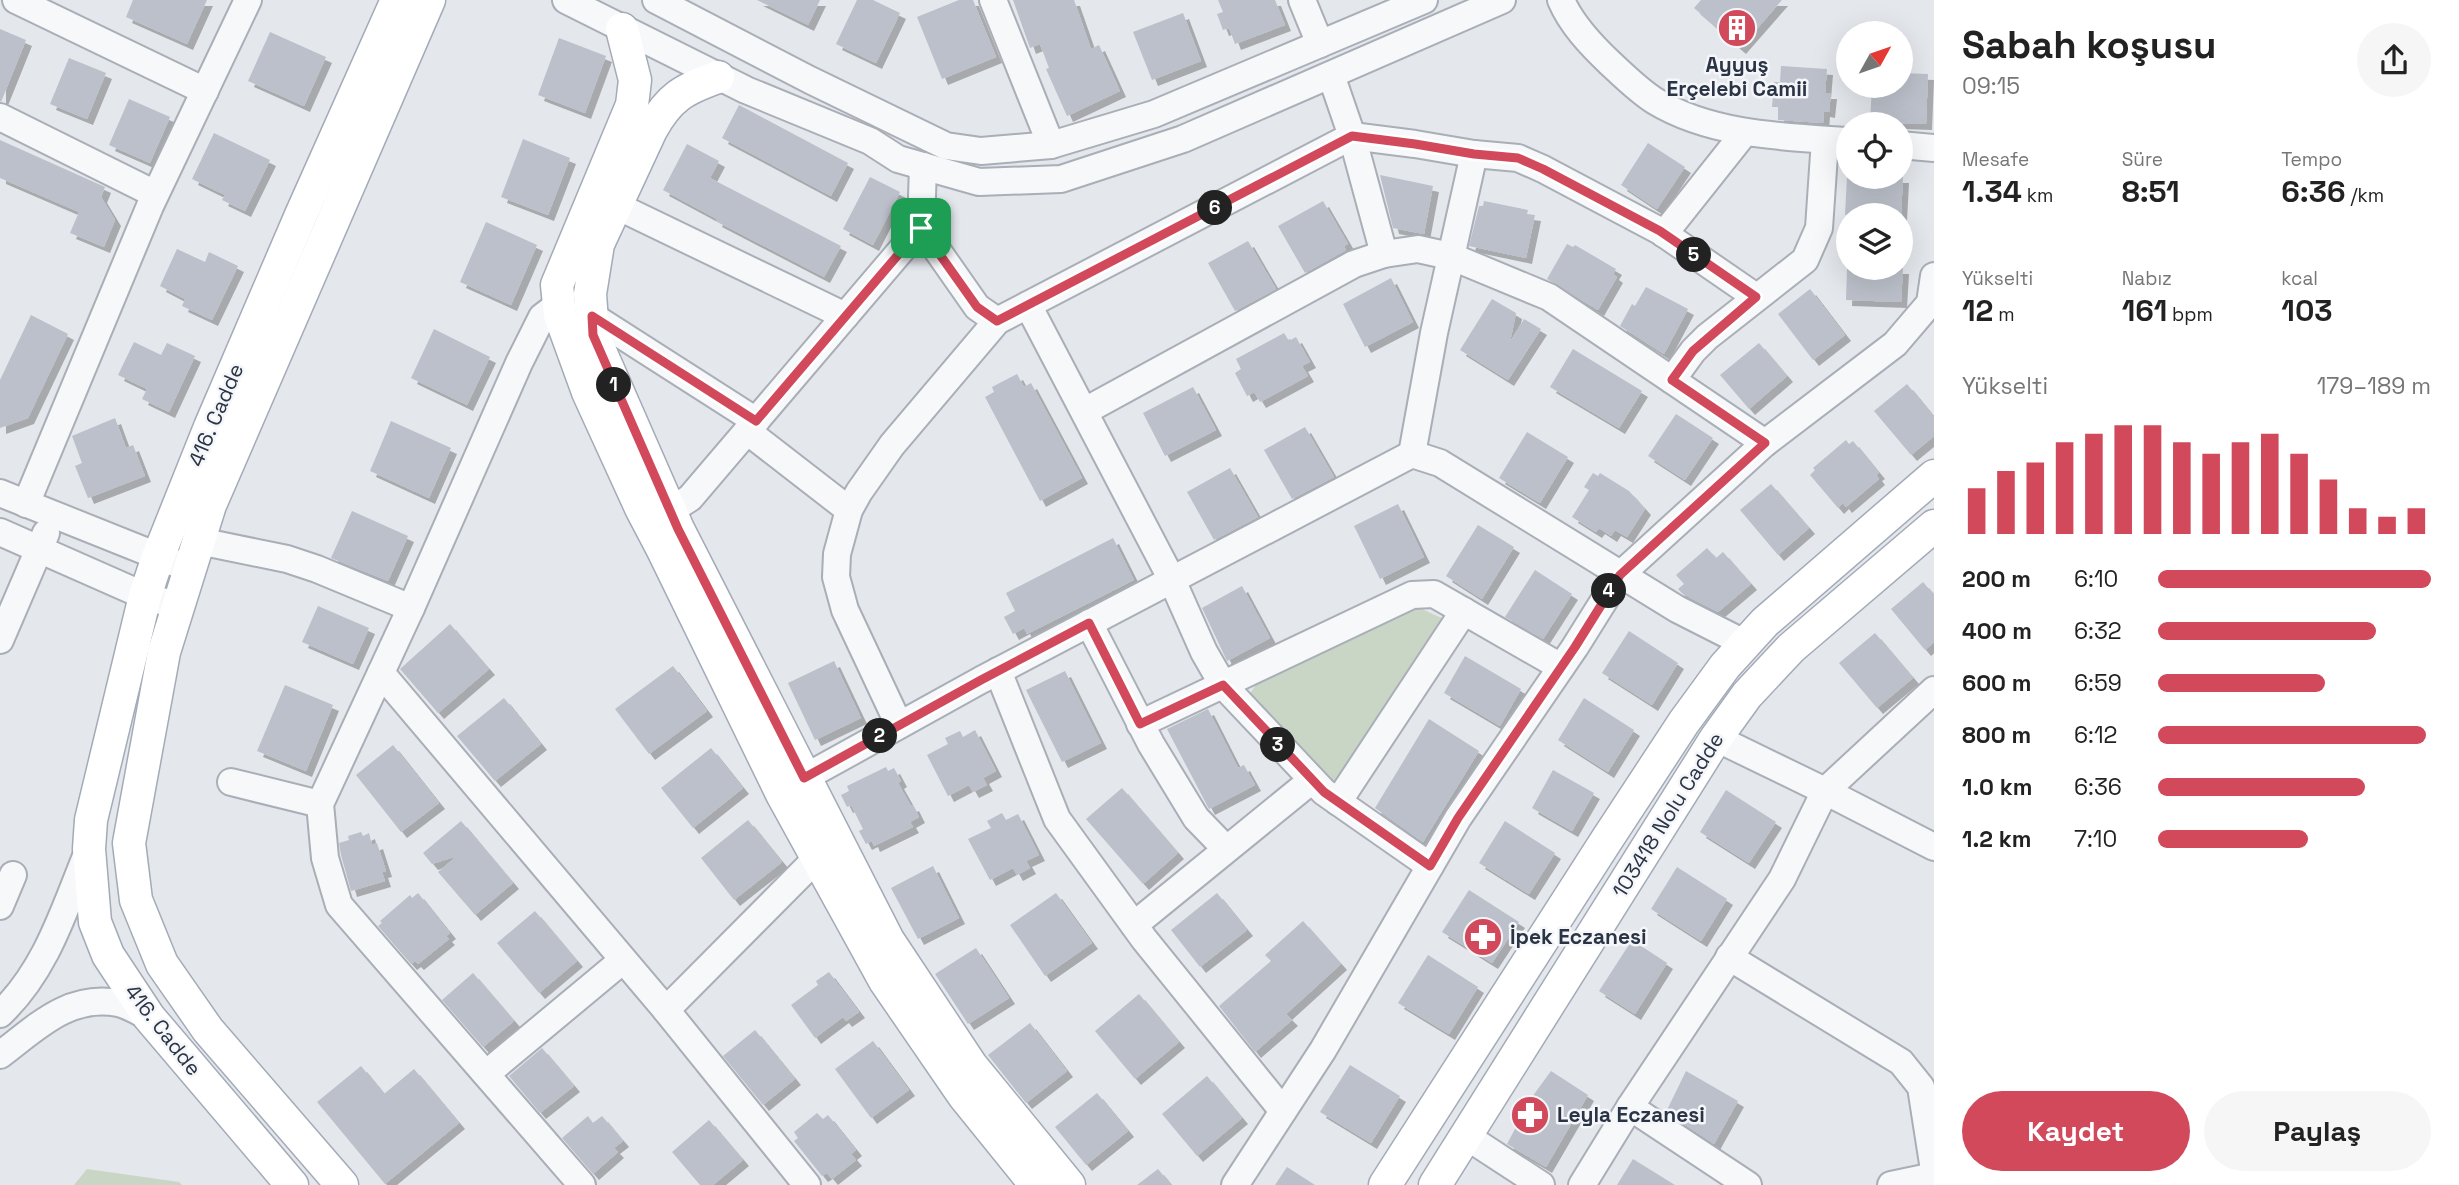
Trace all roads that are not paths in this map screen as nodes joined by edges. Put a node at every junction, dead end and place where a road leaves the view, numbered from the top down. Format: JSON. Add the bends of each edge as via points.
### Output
{"nodes":[{"id":1,"x":16,"y":0,"type":"edge"},
{"id":2,"x":248,"y":0,"type":"edge"},
{"id":3,"x":397,"y":0,"type":"edge"},
{"id":4,"x":440,"y":0,"type":"edge"},
{"id":5,"x":566,"y":0,"type":"edge"},
{"id":6,"x":656,"y":0,"type":"edge"},
{"id":7,"x":993,"y":0,"type":"edge"},
{"id":8,"x":1302,"y":0,"type":"edge"},
{"id":9,"x":1424,"y":0,"type":"edge"},
{"id":10,"x":1502,"y":0,"type":"edge"},
{"id":11,"x":1561,"y":0,"type":"edge"},
{"id":12,"x":695,"y":9,"type":"edge"},
{"id":13,"x":423,"y":13,"type":"edge"},
{"id":14,"x":622,"y":29,"type":"junction"},
{"id":15,"x":1320,"y":44,"type":"junction"},
{"id":16,"x":1331,"y":75,"type":"junction"},
{"id":17,"x":719,"y":77,"type":"junction"},
{"id":18,"x":635,"y":80,"type":"junction"},
{"id":19,"x":205,"y":91,"type":"junction"},
{"id":20,"x":677,"y":95,"type":"junction"},
{"id":21,"x":0,"y":117,"type":"edge"},
{"id":22,"x":1745,"y":132,"type":"junction"},
{"id":23,"x":1352,"y":136,"type":"junction"},
{"id":24,"x":1836,"y":141,"type":"edge"},
{"id":25,"x":1051,"y":145,"type":"junction"},
{"id":26,"x":1836,"y":146,"type":"edge"},
{"id":27,"x":1913,"y":146,"type":"edge"},
{"id":28,"x":1934,"y":148,"type":"edge"},
{"id":29,"x":1474,"y":154,"type":"junction"},
{"id":30,"x":923,"y":166,"type":"junction"},
{"id":31,"x":155,"y":194,"type":"junction"},
{"id":32,"x":617,"y":206,"type":"junction"},
{"id":33,"x":921,"y":228,"type":"junction"},
{"id":34,"x":1664,"y":234,"type":"junction"},
{"id":35,"x":1384,"y":254,"type":"junction"},
{"id":36,"x":1450,"y":256,"type":"junction"},
{"id":37,"x":1934,"y":276,"type":"edge"},
{"id":38,"x":1756,"y":297,"type":"junction"},
{"id":39,"x":559,"y":303,"type":"junction"},
{"id":40,"x":1028,"y":305,"type":"junction"},
{"id":41,"x":592,"y":316,"type":"junction"},
{"id":42,"x":845,"y":316,"type":"junction"},
{"id":43,"x":997,"y":321,"type":"junction"},
{"id":44,"x":1672,"y":380,"type":"junction"},
{"id":45,"x":1085,"y":411,"type":"junction"},
{"id":46,"x":752,"y":426,"type":"junction"},
{"id":47,"x":1765,"y":443,"type":"junction"},
{"id":48,"x":1412,"y":454,"type":"junction"},
{"id":49,"x":1934,"y":476,"type":"edge"},
{"id":50,"x":0,"y":493,"type":"edge"},
{"id":51,"x":26,"y":504,"type":"junction"},
{"id":52,"x":849,"y":510,"type":"junction"},
{"id":53,"x":670,"y":511,"type":"junction"},
{"id":54,"x":54,"y":516,"type":"junction"},
{"id":55,"x":1934,"y":526,"type":"edge"},
{"id":56,"x":0,"y":532,"type":"edge"},
{"id":57,"x":39,"y":550,"type":"junction"},
{"id":58,"x":194,"y":555,"type":"junction"},
{"id":59,"x":158,"y":557,"type":"junction"},
{"id":60,"x":1620,"y":575,"type":"junction"},
{"id":61,"x":1172,"y":580,"type":"junction"},
{"id":62,"x":145,"y":596,"type":"junction"},
{"id":63,"x":178,"y":606,"type":"junction"},
{"id":64,"x":411,"y":608,"type":"junction"},
{"id":65,"x":1464,"y":611,"type":"junction"},
{"id":66,"x":1089,"y":623,"type":"junction"},
{"id":67,"x":0,"y":640,"type":"edge"},
{"id":68,"x":1746,"y":643,"type":"junction"},
{"id":69,"x":1561,"y":667,"type":"junction"},
{"id":70,"x":998,"y":671,"type":"junction"},
{"id":71,"x":381,"y":673,"type":"junction"},
{"id":72,"x":1223,"y":685,"type":"junction"},
{"id":73,"x":1934,"y":690,"type":"edge"},
{"id":74,"x":1140,"y":724,"type":"junction"},
{"id":75,"x":899,"y":725,"type":"junction"},
{"id":76,"x":1716,"y":738,"type":"junction"},
{"id":77,"x":804,"y":778,"type":"junction"},
{"id":78,"x":1312,"y":780,"type":"junction"},
{"id":79,"x":231,"y":782,"type":"dead end"},
{"id":80,"x":1825,"y":791,"type":"junction"},
{"id":81,"x":1338,"y":802,"type":"junction"},
{"id":82,"x":320,"y":804,"type":"junction"},
{"id":83,"x":1934,"y":847,"type":"edge"},
{"id":84,"x":89,"y":849,"type":"junction"},
{"id":85,"x":1227,"y":849,"type":"junction"},
{"id":86,"x":817,"y":858,"type":"junction"},
{"id":87,"x":1430,"y":866,"type":"junction"},
{"id":88,"x":13,"y":875,"type":"dead end"},
{"id":89,"x":0,"y":905,"type":"edge"},
{"id":90,"x":1134,"y":925,"type":"junction"},
{"id":91,"x":1729,"y":957,"type":"junction"},
{"id":92,"x":623,"y":960,"type":"junction"},
{"id":93,"x":666,"y":1010,"type":"junction"},
{"id":94,"x":0,"y":1014,"type":"edge"},
{"id":95,"x":149,"y":1017,"type":"junction"},
{"id":96,"x":0,"y":1055,"type":"edge"},
{"id":97,"x":486,"y":1074,"type":"junction"},
{"id":98,"x":1927,"y":1078,"type":"edge"},
{"id":99,"x":1630,"y":1107,"type":"junction"},
{"id":100,"x":1283,"y":1111,"type":"junction"},
{"id":101,"x":1466,"y":1136,"type":"junction"},
{"id":102,"x":1934,"y":1171,"type":"edge"},
{"id":103,"x":1934,"y":1176,"type":"edge"},
{"id":104,"x":292,"y":1185,"type":"edge"},
{"id":105,"x":342,"y":1185,"type":"edge"},
{"id":106,"x":582,"y":1185,"type":"edge"},
{"id":107,"x":807,"y":1185,"type":"edge"},
{"id":108,"x":1036,"y":1185,"type":"edge"},
{"id":109,"x":1069,"y":1185,"type":"edge"},
{"id":110,"x":1236,"y":1185,"type":"edge"},
{"id":111,"x":1385,"y":1185,"type":"edge"},
{"id":112,"x":1435,"y":1185,"type":"edge"},
{"id":113,"x":1541,"y":1185,"type":"edge"},
{"id":114,"x":1582,"y":1185,"type":"edge"},
{"id":115,"x":1748,"y":1185,"type":"edge"},
{"id":116,"x":1891,"y":1185,"type":"edge"}],
"edges":[{"from":1,"to":19,"type":"street"},
{"from":2,"to":19,"type":"street"},
{"from":3,"to":59,"type":"main road","name":"416. Cadde","via":[[295,227]]},
{"from":4,"to":13,"type":"street"},
{"from":5,"to":14,"type":"street"},
{"from":6,"to":12,"type":"street"},
{"from":7,"to":25,"type":"street"},
{"from":8,"to":15,"type":"street"},
{"from":9,"to":15,"type":"street"},
{"from":10,"to":16,"type":"street"},
{"from":11,"to":22,"type":"street","via":[[1600,54],[1656,101],[1710,125]]},
{"from":12,"to":25,"type":"street","via":[[810,80],[946,146],[981,151]]},
{"from":13,"to":58,"type":"main road","via":[[209,505]]},
{"from":14,"to":17,"type":"street"},
{"from":14,"to":18,"type":"main road"},
{"from":15,"to":25,"type":"street","via":[[1154,114]]},
{"from":16,"to":23,"type":"street"},
{"from":16,"to":30,"type":"street","via":[[1183,139],[1061,179],[979,182]]},
{"from":17,"to":20,"type":"main road"},
{"from":17,"to":30,"type":"street","via":[[870,141],[898,159]]},
{"from":18,"to":20,"type":"main road","via":[[661,79]]},
{"from":18,"to":39,"type":"main road","via":[[625,125],[557,285]]},
{"from":19,"to":31,"type":"street"},
{"from":20,"to":32,"type":"main road","via":[[656,121]]},
{"from":21,"to":31,"type":"street"},
{"from":22,"to":24,"type":"street"},
{"from":22,"to":34,"type":"street"},
{"from":23,"to":29,"type":"street"},
{"from":23,"to":35,"type":"street"},
{"from":23,"to":40,"type":"street"},
{"from":26,"to":38,"type":"street","via":[[1819,228],[1805,260]]},
{"from":27,"to":28,"type":"street"},
{"from":29,"to":34,"type":"street","via":[[1518,158]]},
{"from":29,"to":36,"type":"street"},
{"from":30,"to":33,"type":"street"},
{"from":31,"to":51,"type":"street"},
{"from":32,"to":41,"type":"main road","via":[[598,244],[590,294]]},
{"from":32,"to":42,"type":"street"},
{"from":33,"to":42,"type":"street"},
{"from":33,"to":43,"type":"street","via":[[977,307]]},
{"from":34,"to":38,"type":"street"},
{"from":35,"to":36,"type":"street","via":[[1418,249]]},
{"from":35,"to":45,"type":"street","via":[[1354,264]]},
{"from":36,"to":44,"type":"street","via":[[1549,297]]},
{"from":36,"to":48,"type":"street"},
{"from":37,"to":47,"type":"street","via":[[1930,303],[1895,344]]},
{"from":38,"to":44,"type":"street","via":[[1693,351]]},
{"from":39,"to":64,"type":"street","via":[[542,317],[519,363]]},
{"from":39,"to":86,"type":"main road","via":[[559,315],[584,382],[640,508]]},
{"from":40,"to":43,"type":"street"},
{"from":40,"to":45,"type":"street"},
{"from":41,"to":46,"type":"street"},
{"from":41,"to":53,"type":"main road","via":[[593,335]]},
{"from":42,"to":46,"type":"street"},
{"from":43,"to":52,"type":"street","via":[[892,445]]},
{"from":44,"to":47,"type":"street"},
{"from":45,"to":61,"type":"street"},
{"from":46,"to":52,"type":"street"},
{"from":46,"to":53,"type":"street","via":[[690,498]]},
{"from":47,"to":60,"type":"street"},
{"from":48,"to":60,"type":"street","via":[[1440,463]]},
{"from":48,"to":61,"type":"street"},
{"from":49,"to":68,"type":"main road"},
{"from":50,"to":51,"type":"street"},
{"from":51,"to":54,"type":"street"},
{"from":52,"to":75,"type":"street","via":[[836,577],[845,610]]},
{"from":53,"to":77,"type":"main road"},
{"from":54,"to":57,"type":"street"},
{"from":54,"to":59,"type":"street"},
{"from":55,"to":76,"type":"main road","name":"103418 Nolu Cadde","via":[[1791,648],[1747,695]]},
{"from":56,"to":57,"type":"street"},
{"from":57,"to":62,"type":"street"},
{"from":57,"to":67,"type":"street"},
{"from":58,"to":59,"type":"street"},
{"from":58,"to":63,"type":"main road"},
{"from":58,"to":64,"type":"street","via":[[287,559]]},
{"from":59,"to":62,"type":"main road","name":"416. Cadde"},
{"from":60,"to":68,"type":"street"},
{"from":60,"to":69,"type":"street"},
{"from":61,"to":66,"type":"street"},
{"from":61,"to":72,"type":"street"},
{"from":62,"to":63,"type":"street"},
{"from":62,"to":84,"type":"main road","name":"416. Cadde","via":[[91,820]]},
{"from":63,"to":105,"type":"main road","via":[[164,652],[129,843],[136,900],[162,964],[187,1003]]},
{"from":64,"to":71,"type":"street"},
{"from":65,"to":69,"type":"street"},
{"from":65,"to":72,"type":"street","via":[[1434,594],[1412,595]]},
{"from":65,"to":81,"type":"street"},
{"from":66,"to":70,"type":"street"},
{"from":66,"to":74,"type":"street"},
{"from":68,"to":111,"type":"main road","via":[[1684,722]]},
{"from":69,"to":87,"type":"street"},
{"from":70,"to":75,"type":"street"},
{"from":70,"to":90,"type":"street","via":[[1057,819]]},
{"from":71,"to":82,"type":"street"},
{"from":71,"to":92,"type":"street"},
{"from":72,"to":74,"type":"street"},
{"from":72,"to":78,"type":"street"},
{"from":73,"to":80,"type":"street"},
{"from":74,"to":85,"type":"street","via":[[1196,818]]},
{"from":75,"to":77,"type":"street"},
{"from":76,"to":80,"type":"street"},
{"from":76,"to":101,"type":"main road","name":"103418 Nolu Cadde"},
{"from":77,"to":109,"type":"main road","via":[[888,940],[971,1065]]},
{"from":78,"to":81,"type":"street"},
{"from":78,"to":85,"type":"street"},
{"from":79,"to":82,"type":"street"},
{"from":80,"to":83,"type":"street"},
{"from":80,"to":91,"type":"street","via":[[1782,878]]},
{"from":81,"to":87,"type":"street"},
{"from":82,"to":97,"type":"street","via":[[326,859],[339,905]]},
{"from":84,"to":94,"type":"street","name":"416. Cadde","via":[[49,949]]},
{"from":84,"to":95,"type":"main road","name":"416. Cadde","via":[[95,922],[108,955]]},
{"from":85,"to":90,"type":"street"},
{"from":86,"to":93,"type":"street"},
{"from":86,"to":108,"type":"main road","via":[[900,1004],[964,1096]]},
{"from":87,"to":100,"type":"street"},
{"from":88,"to":89,"type":"street"},
{"from":90,"to":100,"type":"street"},
{"from":91,"to":98,"type":"street"},
{"from":91,"to":99,"type":"street"},
{"from":92,"to":93,"type":"street"},
{"from":92,"to":97,"type":"street"},
{"from":93,"to":107,"type":"street"},
{"from":95,"to":96,"type":"street","via":[[121,1004],[83,1004],[54,1013]]},
{"from":95,"to":104,"type":"main road","name":"416. Cadde"},
{"from":97,"to":106,"type":"street"},
{"from":98,"to":102,"type":"street"},
{"from":99,"to":114,"type":"street"},
{"from":99,"to":115,"type":"street"},
{"from":100,"to":110,"type":"street"},
{"from":101,"to":112,"type":"main road","name":"103418 Nolu Cadde"},
{"from":101,"to":113,"type":"street"},
{"from":103,"to":116,"type":"street"}]}
